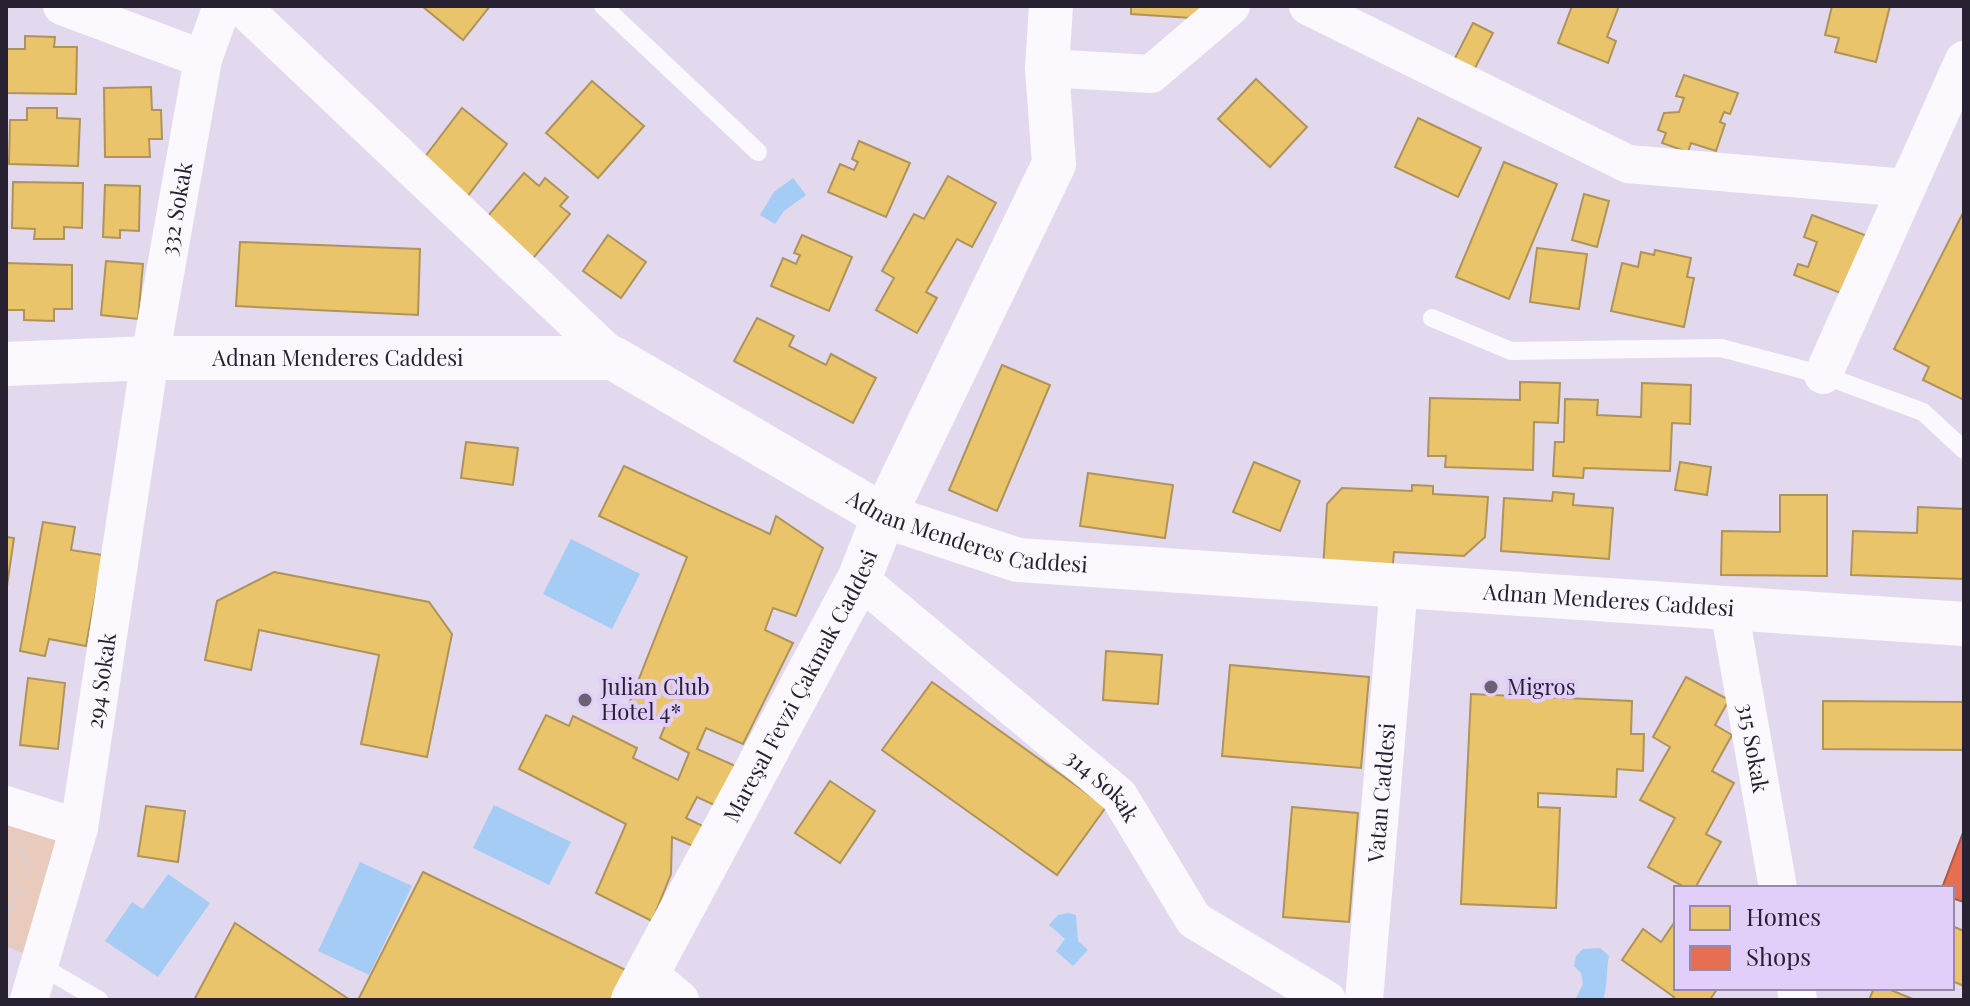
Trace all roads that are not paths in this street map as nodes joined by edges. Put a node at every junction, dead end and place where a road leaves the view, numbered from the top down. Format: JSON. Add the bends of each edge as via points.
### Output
{"nodes":[{"id":1,"x":62,"y":6,"type":"edge"},
{"id":2,"x":222,"y":6,"type":"edge"},
{"id":3,"x":241,"y":6,"type":"edge"},
{"id":4,"x":603,"y":6,"type":"edge"},
{"id":5,"x":1051,"y":6,"type":"edge"},
{"id":6,"x":1231,"y":6,"type":"edge"},
{"id":7,"x":1308,"y":6,"type":"edge"},
{"id":8,"x":203,"y":59,"type":"junction"},
{"id":9,"x":1964,"y":60,"type":"edge"},
{"id":10,"x":1047,"y":68,"type":"junction"},
{"id":11,"x":758,"y":152,"type":"dead end"},
{"id":12,"x":1906,"y":188,"type":"junction"},
{"id":13,"x":1432,"y":318,"type":"dead end"},
{"id":14,"x":150,"y":358,"type":"junction"},
{"id":15,"x":613,"y":358,"type":"junction"},
{"id":16,"x":6,"y":364,"type":"edge"},
{"id":17,"x":1823,"y":375,"type":"junction"},
{"id":18,"x":1964,"y":450,"type":"edge"},
{"id":19,"x":884,"y":516,"type":"junction"},
{"id":20,"x":859,"y":579,"type":"junction"},
{"id":21,"x":1399,"y":585,"type":"junction"},
{"id":22,"x":1729,"y":608,"type":"junction"},
{"id":23,"x":1964,"y":624,"type":"edge"},
{"id":24,"x":6,"y":805,"type":"edge"},
{"id":25,"x":79,"y":828,"type":"junction"},
{"id":26,"x":1778,"y":886,"type":"edge"},
{"id":27,"x":34,"y":982,"type":"edge"},
{"id":28,"x":640,"y":986,"type":"edge"},
{"id":29,"x":99,"y":1000,"type":"edge"},
{"id":30,"x":680,"y":1000,"type":"edge"},
{"id":31,"x":1327,"y":1000,"type":"edge"},
{"id":32,"x":1364,"y":1000,"type":"edge"}],
"edges":[{"from":1,"to":8,"type":"street"},
{"from":2,"to":8,"type":"street","name":"332 Sokak"},
{"from":3,"to":15,"type":"street"},
{"from":4,"to":11,"type":"lane"},
{"from":5,"to":10,"type":"street","name":"Mareşal Fevzi Çakmak Caddesi"},
{"from":6,"to":10,"type":"street","via":[[1151,74]]},
{"from":7,"to":12,"type":"street","via":[[1628,164]]},
{"from":8,"to":14,"type":"street","name":"332 Sokak"},
{"from":9,"to":12,"type":"street"},
{"from":10,"to":19,"type":"street","name":"Mareşal Fevzi Çakmak Caddesi","via":[[1054,164]]},
{"from":12,"to":17,"type":"street"},
{"from":13,"to":17,"type":"lane","via":[[1511,351],[1721,348]]},
{"from":14,"to":15,"type":"street","name":"Adnan Menderes Caddesi"},
{"from":14,"to":16,"type":"street","name":"Adnan Menderes Caddesi"},
{"from":14,"to":25,"type":"street","name":"294 Sokak"},
{"from":15,"to":19,"type":"street","name":"Adnan Menderes Caddesi"},
{"from":17,"to":18,"type":"lane","via":[[1923,412]]},
{"from":19,"to":20,"type":"street","name":"Mareşal Fevzi Çakmak Caddesi"},
{"from":19,"to":21,"type":"street","name":"Adnan Menderes Caddesi","via":[[1018,560]]},
{"from":20,"to":28,"type":"street","name":"Mareşal Fevzi Çakmak Caddesi"},
{"from":20,"to":31,"type":"street","name":"314 Sokak","via":[[1119,796],[1194,920]]},
{"from":21,"to":22,"type":"street","name":"Adnan Menderes Caddesi"},
{"from":21,"to":32,"type":"street","name":"Vatan Caddesi"},
{"from":22,"to":23,"type":"street","name":"Adnan Menderes Caddesi"},
{"from":22,"to":26,"type":"street","name":"315 Sokak"},
{"from":24,"to":25,"type":"street"},
{"from":25,"to":27,"type":"street","name":"294 Sokak"},
{"from":27,"to":29,"type":"lane"},
{"from":28,"to":30,"type":"street"}]}
